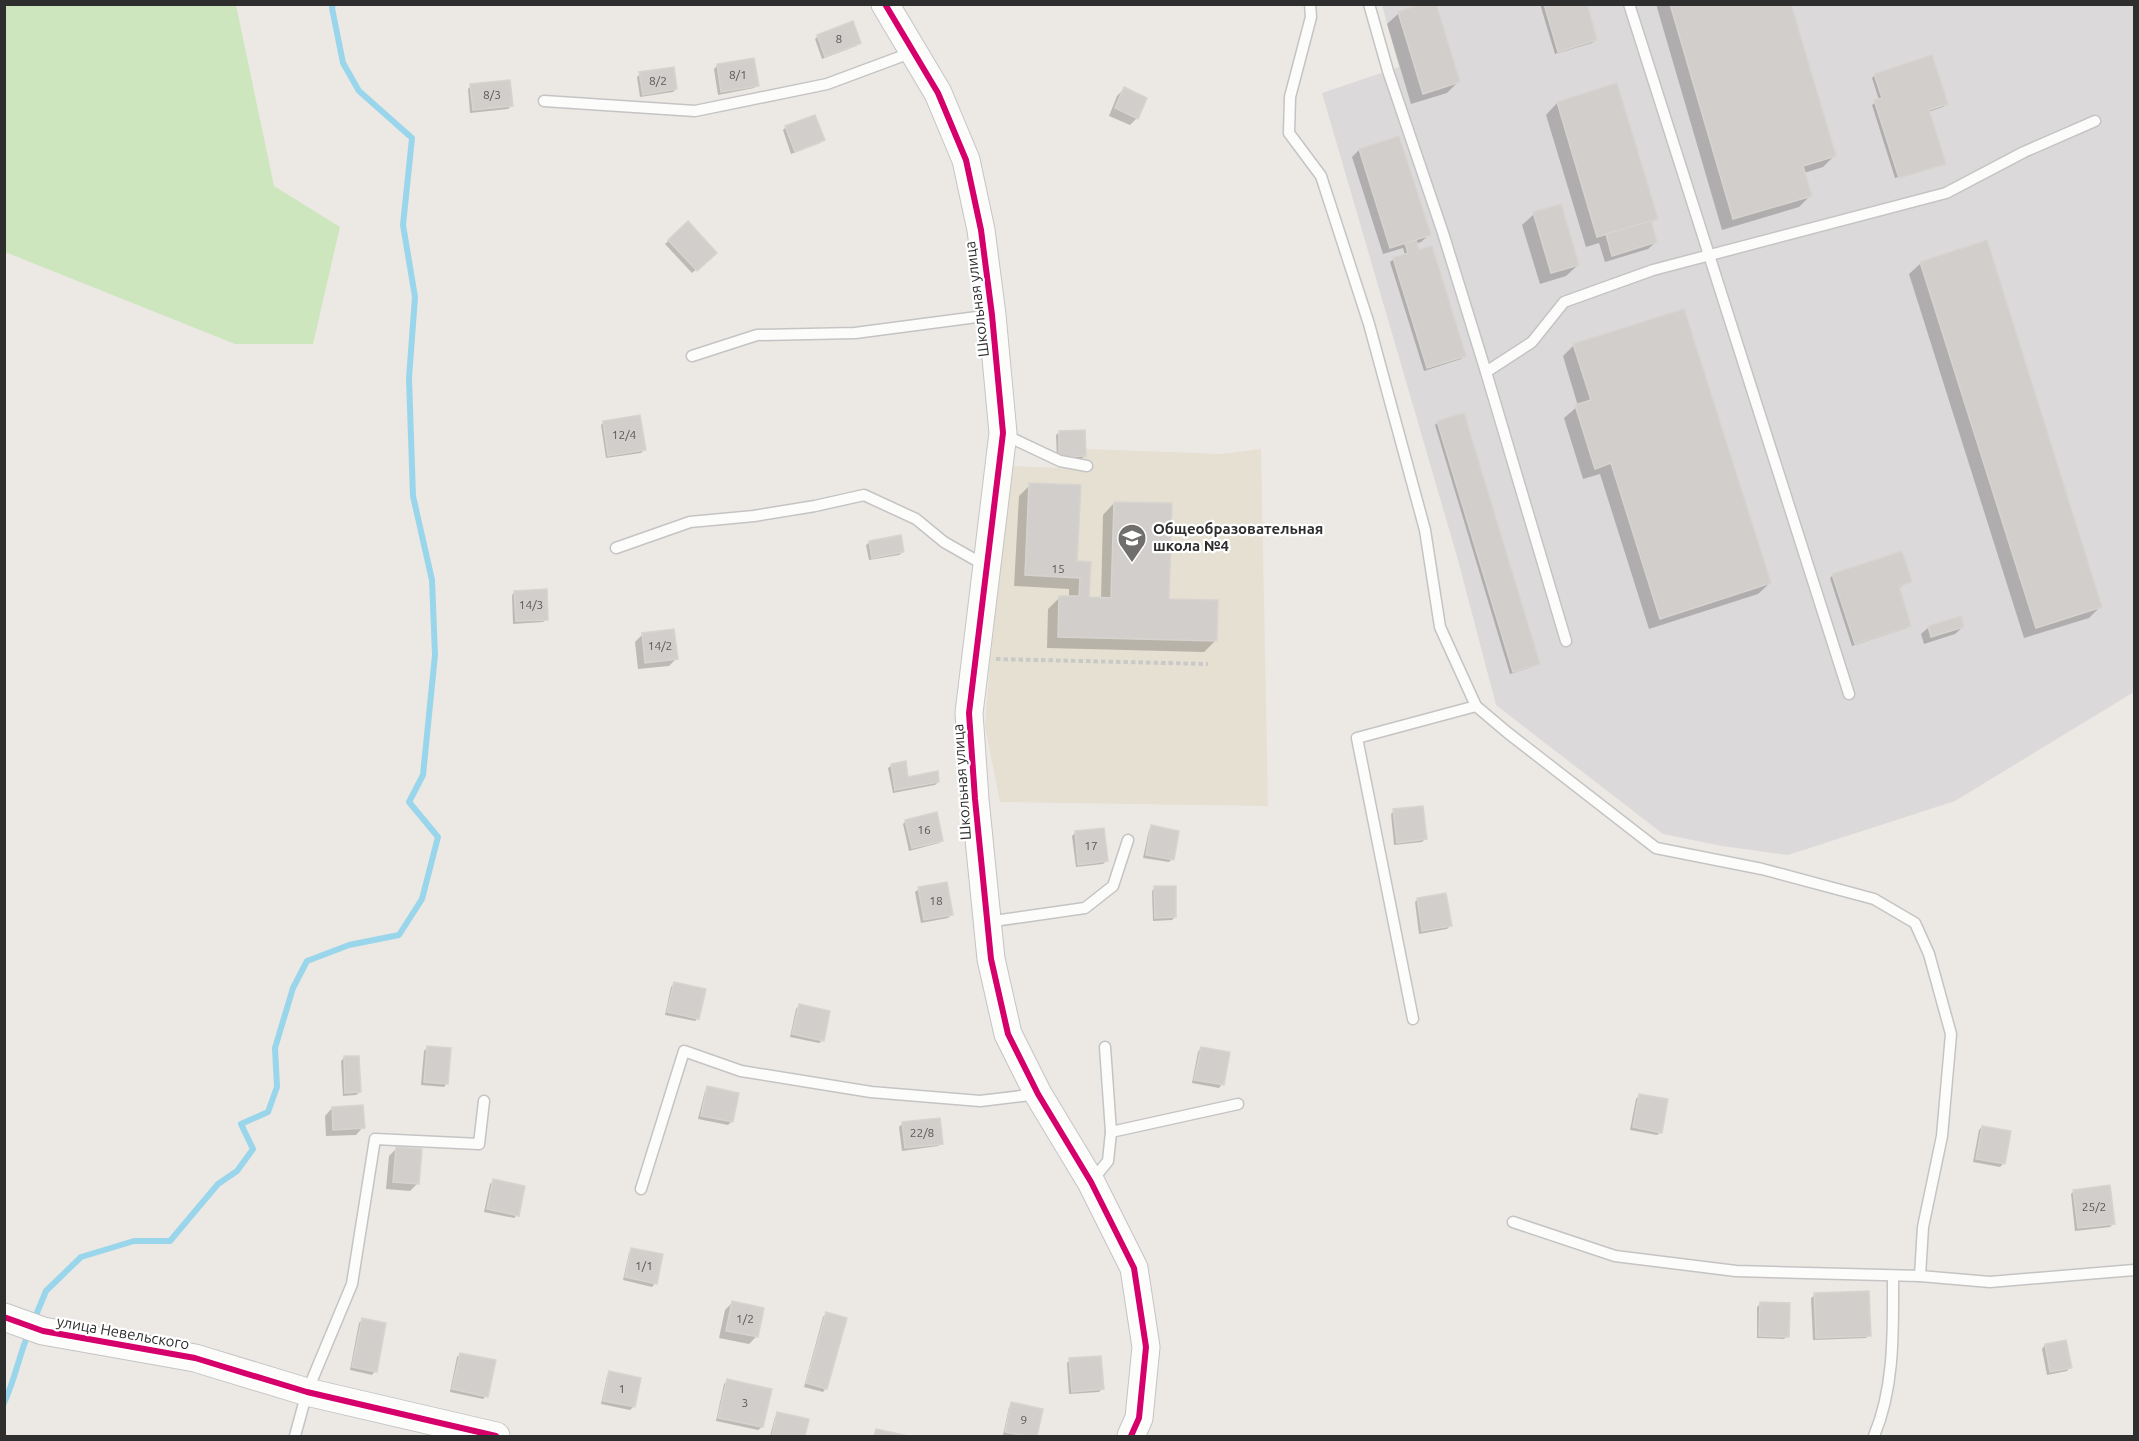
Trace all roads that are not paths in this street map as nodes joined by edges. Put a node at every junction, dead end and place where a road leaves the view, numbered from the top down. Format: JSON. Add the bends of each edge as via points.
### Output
{"nodes":[{"id":1,"x":885,"y":4,"type":"edge"},
{"id":2,"x":1310,"y":4,"type":"edge"},
{"id":3,"x":1369,"y":4,"type":"edge"},
{"id":4,"x":1629,"y":4,"type":"edge"},
{"id":5,"x":914,"y":52,"type":"junction"},
{"id":6,"x":544,"y":101,"type":"dead end"},
{"id":7,"x":2095,"y":121,"type":"dead end"},
{"id":8,"x":1709,"y":254,"type":"junction"},
{"id":9,"x":992,"y":315,"type":"junction"},
{"id":10,"x":692,"y":356,"type":"dead end"},
{"id":11,"x":1486,"y":372,"type":"junction"},
{"id":12,"x":1003,"y":433,"type":"junction"},
{"id":13,"x":1087,"y":466,"type":"dead end"},
{"id":14,"x":616,"y":548,"type":"dead end"},
{"id":15,"x":987,"y":567,"type":"junction"},
{"id":16,"x":1566,"y":641,"type":"dead end"},
{"id":17,"x":1849,"y":694,"type":"dead end"},
{"id":18,"x":1476,"y":706,"type":"junction"},
{"id":19,"x":1128,"y":840,"type":"dead end"},
{"id":20,"x":987,"y":922,"type":"junction"},
{"id":21,"x":1413,"y":1019,"type":"dead end"},
{"id":22,"x":1105,"y":1047,"type":"dead end"},
{"id":23,"x":1038,"y":1094,"type":"junction"},
{"id":24,"x":484,"y":1101,"type":"dead end"},
{"id":25,"x":1238,"y":1104,"type":"dead end"},
{"id":26,"x":1111,"y":1132,"type":"junction"},
{"id":27,"x":1091,"y":1182,"type":"junction"},
{"id":28,"x":641,"y":1189,"type":"dead end"},
{"id":29,"x":1513,"y":1222,"type":"dead end"},
{"id":30,"x":2134,"y":1269,"type":"edge"},
{"id":31,"x":1893,"y":1276,"type":"junction"},
{"id":32,"x":1920,"y":1276,"type":"junction"},
{"id":33,"x":6,"y":1318,"type":"edge"},
{"id":34,"x":307,"y":1392,"type":"junction"},
{"id":35,"x":480,"y":1435,"type":"edge"},
{"id":36,"x":295,"y":1437,"type":"edge"},
{"id":37,"x":1131,"y":1437,"type":"edge"},
{"id":38,"x":1874,"y":1437,"type":"edge"}],
"edges":[{"from":1,"to":5,"type":"street","name":"Школьная улица"},
{"from":2,"to":18,"type":"lane","via":[[1311,17],[1290,97],[1289,133],[1321,176],[1325,188],[1369,324],[1425,530],[1440,627]]},
{"from":3,"to":11,"type":"lane"},
{"from":4,"to":8,"type":"lane"},
{"from":5,"to":6,"type":"lane","via":[[827,84],[695,111]]},
{"from":5,"to":9,"type":"street","name":"Школьная улица","via":[[938,93],[966,160],[981,230]]},
{"from":7,"to":8,"type":"lane","via":[[1946,192]]},
{"from":8,"to":11,"type":"lane","via":[[1564,302],[1532,342]]},
{"from":8,"to":17,"type":"lane"},
{"from":9,"to":10,"type":"lane","via":[[855,333],[757,336]]},
{"from":9,"to":12,"type":"street","name":"Школьная улица"},
{"from":11,"to":16,"type":"lane"},
{"from":12,"to":13,"type":"lane","via":[[1060,461]]},
{"from":12,"to":15,"type":"street","name":"Школьная улица"},
{"from":14,"to":15,"type":"lane","via":[[690,522],[754,516],[864,495],[916,519],[944,542]]},
{"from":15,"to":20,"type":"street","name":"Школьная улица","via":[[969,712]]},
{"from":18,"to":21,"type":"lane","via":[[1357,738]]},
{"from":18,"to":32,"type":"lane","via":[[1656,848],[1762,869],[1874,899],[1915,923],[1929,954],[1951,1034],[1942,1136],[1923,1227]]},
{"from":19,"to":20,"type":"lane","via":[[1113,886],[1085,908]]},
{"from":20,"to":23,"type":"street","name":"Школьная улица","via":[[1008,1034]]},
{"from":22,"to":26,"type":"lane"},
{"from":23,"to":27,"type":"street","name":"Школьная улица"},
{"from":23,"to":28,"type":"lane","via":[[980,1101],[871,1092],[741,1071],[684,1051]]},
{"from":24,"to":34,"type":"lane","via":[[479,1144],[375,1139],[352,1284]]},
{"from":25,"to":26,"type":"lane"},
{"from":26,"to":27,"type":"lane","via":[[1108,1161]]},
{"from":27,"to":37,"type":"street","name":"Школьная улица","via":[[1134,1268],[1146,1347],[1139,1418]]},
{"from":29,"to":31,"type":"lane","via":[[1615,1256],[1736,1271]]},
{"from":30,"to":32,"type":"lane","via":[[1990,1282]]},
{"from":31,"to":32,"type":"lane"},
{"from":31,"to":38,"type":"lane","via":[[1892,1353],[1882,1417]]},
{"from":33,"to":34,"type":"street","name":"улица Невельского","via":[[43,1331],[195,1358]]},
{"from":34,"to":35,"type":"street","name":"улица Невельского"},
{"from":34,"to":36,"type":"lane"}]}
